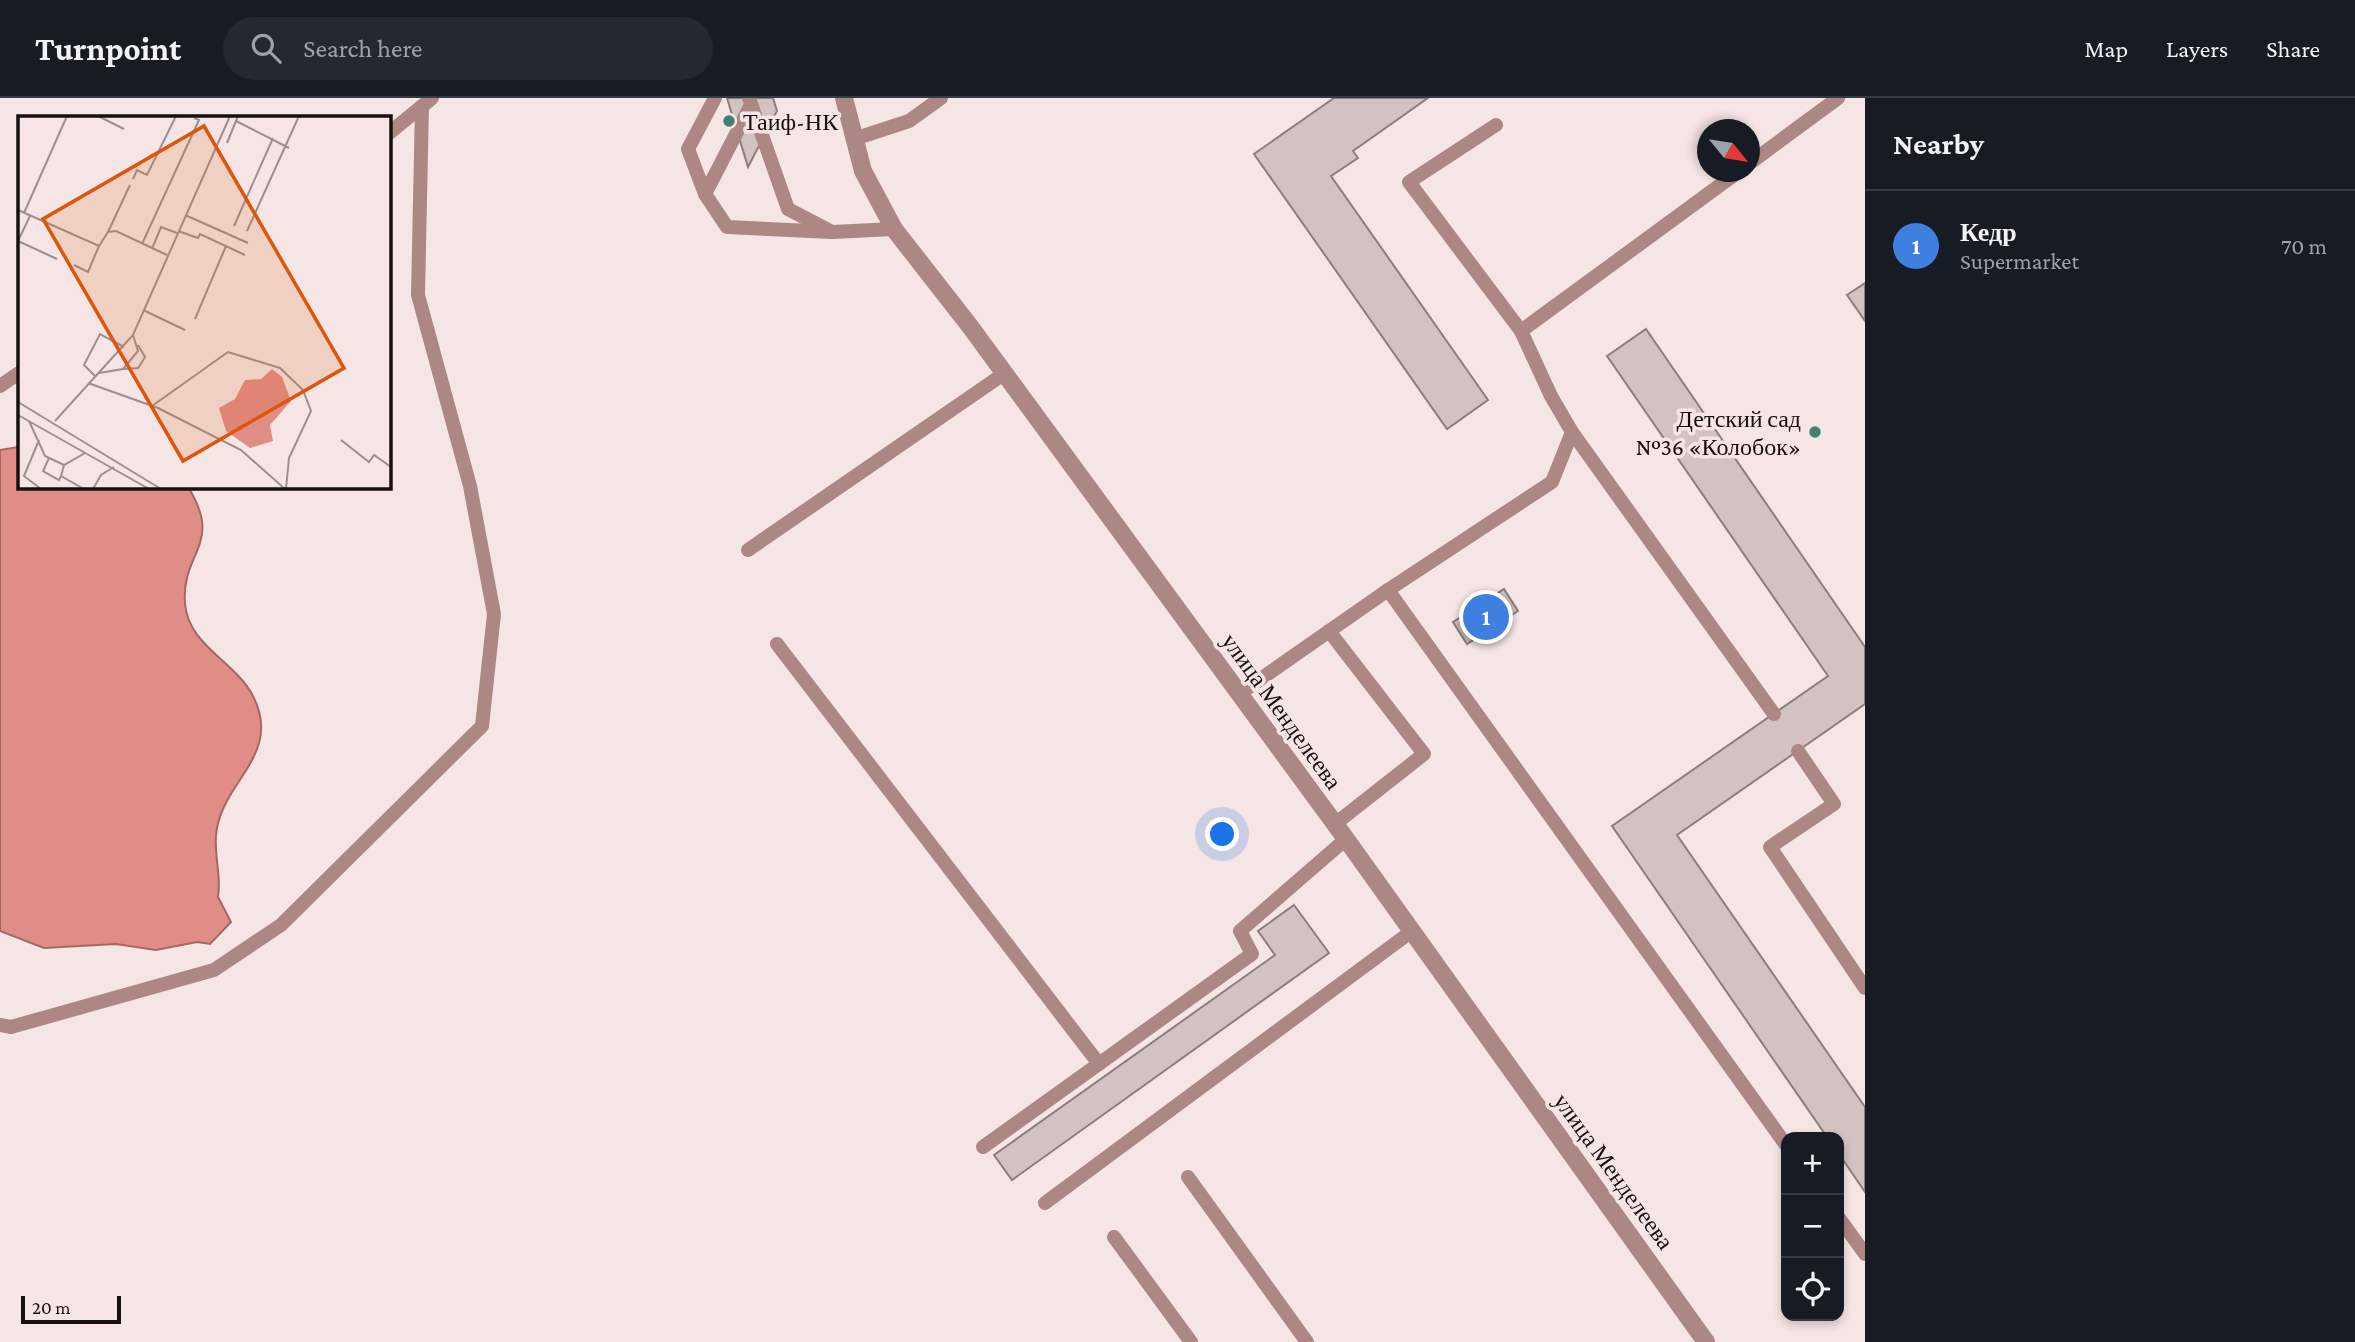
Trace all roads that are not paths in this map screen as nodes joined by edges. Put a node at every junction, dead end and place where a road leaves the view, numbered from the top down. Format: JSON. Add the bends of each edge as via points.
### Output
{"nodes":[{"id":1,"x":715,"y":98,"type":"edge"},
{"id":2,"x":844,"y":98,"type":"edge"},
{"id":3,"x":941,"y":98,"type":"edge"},
{"id":4,"x":1838,"y":98,"type":"edge"},
{"id":5,"x":427,"y":102,"type":"edge"},
{"id":6,"x":750,"y":102,"type":"edge"},
{"id":7,"x":1496,"y":125,"type":"dead end"},
{"id":8,"x":390,"y":132,"type":"edge"},
{"id":9,"x":854,"y":139,"type":"junction"},
{"id":10,"x":1760,"y":155,"type":"edge"},
{"id":11,"x":1724,"y":182,"type":"edge"},
{"id":12,"x":705,"y":194,"type":"junction"},
{"id":13,"x":894,"y":229,"type":"junction"},
{"id":14,"x":831,"y":232,"type":"junction"},
{"id":15,"x":1521,"y":331,"type":"junction"},
{"id":16,"x":1005,"y":373,"type":"junction"},
{"id":17,"x":18,"y":374,"type":"edge"},
{"id":18,"x":0,"y":386,"type":"edge"},
{"id":19,"x":1572,"y":432,"type":"junction"},
{"id":20,"x":748,"y":550,"type":"dead end"},
{"id":21,"x":1388,"y":590,"type":"junction"},
{"id":22,"x":1329,"y":631,"type":"junction"},
{"id":23,"x":777,"y":644,"type":"dead end"},
{"id":24,"x":1239,"y":694,"type":"junction"},
{"id":25,"x":1773,"y":715,"type":"dead end"},
{"id":26,"x":1798,"y":751,"type":"dead end"},
{"id":27,"x":1341,"y":832,"type":"junction"},
{"id":28,"x":1412,"y":931,"type":"junction"},
{"id":29,"x":1865,"y":988,"type":"edge"},
{"id":30,"x":0,"y":1025,"type":"edge"},
{"id":31,"x":1099,"y":1064,"type":"junction"},
{"id":32,"x":1781,"y":1137,"type":"edge"},
{"id":33,"x":983,"y":1147,"type":"dead end"},
{"id":34,"x":1188,"y":1177,"type":"dead end"},
{"id":35,"x":1045,"y":1203,"type":"dead end"},
{"id":36,"x":1844,"y":1225,"type":"edge"},
{"id":37,"x":1114,"y":1237,"type":"dead end"},
{"id":38,"x":1865,"y":1254,"type":"edge"},
{"id":39,"x":1191,"y":1342,"type":"edge"},
{"id":40,"x":1307,"y":1342,"type":"edge"},
{"id":41,"x":1706,"y":1342,"type":"edge"}],
"edges":[{"from":1,"to":12,"type":"lane","via":[[688,149]]},
{"from":2,"to":9,"type":"street","name":"улица Менделеева"},
{"from":3,"to":9,"type":"lane","via":[[909,121]]},
{"from":4,"to":10,"type":"lane"},
{"from":5,"to":8,"type":"lane"},
{"from":5,"to":30,"type":"lane","via":[[418,295],[470,486],[494,614],[482,726],[281,925],[214,970],[11,1027]]},
{"from":6,"to":12,"type":"lane"},
{"from":6,"to":14,"type":"lane","via":[[788,209]]},
{"from":7,"to":15,"type":"lane","via":[[1409,182]]},
{"from":9,"to":13,"type":"street","name":"улица Менделеева","via":[[863,171]]},
{"from":11,"to":15,"type":"lane"},
{"from":12,"to":14,"type":"lane","via":[[727,227]]},
{"from":13,"to":14,"type":"lane"},
{"from":13,"to":16,"type":"street","name":"улица Менделеева"},
{"from":15,"to":19,"type":"lane"},
{"from":16,"to":20,"type":"lane"},
{"from":16,"to":24,"type":"street","name":"улица Менделеева"},
{"from":17,"to":18,"type":"lane"},
{"from":19,"to":21,"type":"lane","via":[[1552,482]]},
{"from":19,"to":25,"type":"lane"},
{"from":21,"to":22,"type":"lane"},
{"from":21,"to":32,"type":"lane"},
{"from":22,"to":24,"type":"lane"},
{"from":22,"to":27,"type":"lane","via":[[1424,754]]},
{"from":23,"to":31,"type":"lane"},
{"from":24,"to":27,"type":"street","name":"улица Менделеева"},
{"from":26,"to":29,"type":"lane","via":[[1834,804],[1770,847]]},
{"from":27,"to":28,"type":"street","name":"улица Менделеева"},
{"from":27,"to":31,"type":"lane","via":[[1240,931],[1252,954]]},
{"from":28,"to":35,"type":"lane"},
{"from":28,"to":41,"type":"street","name":"улица Менделеева"},
{"from":31,"to":33,"type":"lane"},
{"from":34,"to":40,"type":"lane"},
{"from":36,"to":38,"type":"lane"},
{"from":37,"to":39,"type":"lane"}]}
